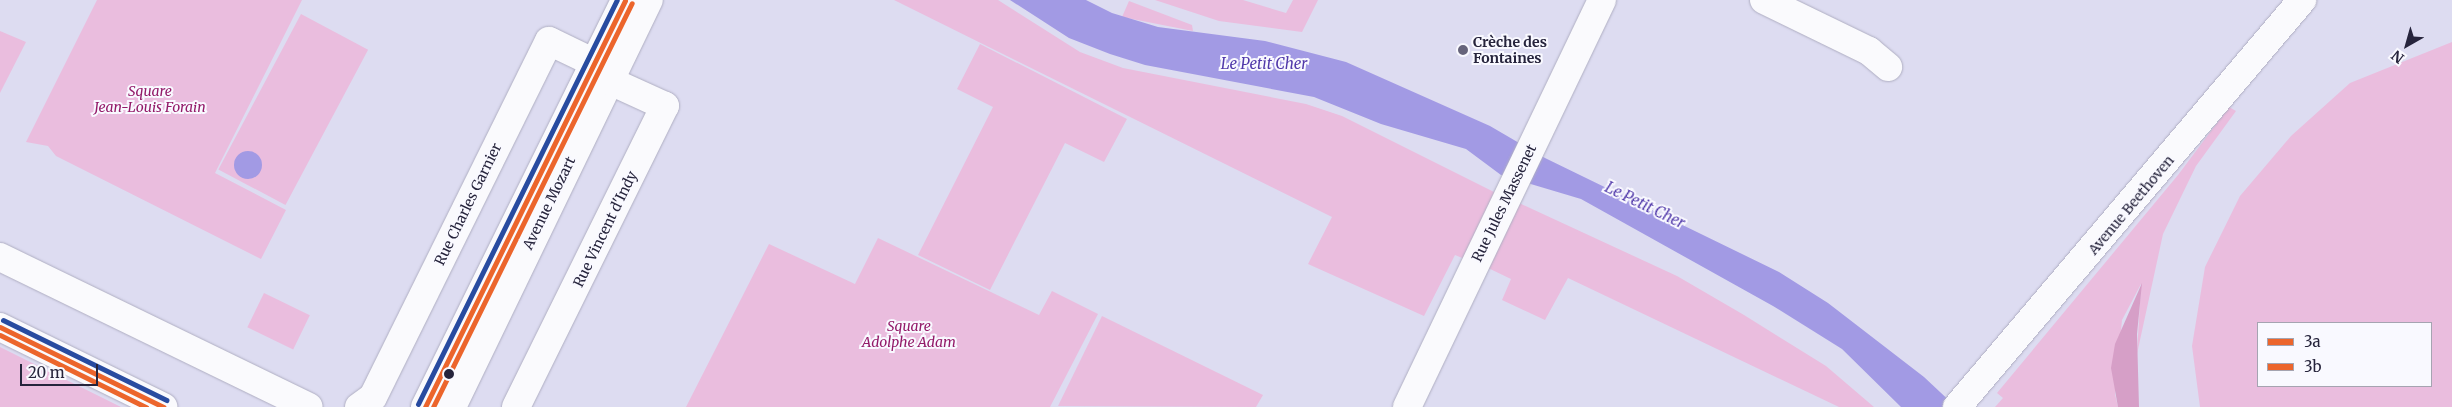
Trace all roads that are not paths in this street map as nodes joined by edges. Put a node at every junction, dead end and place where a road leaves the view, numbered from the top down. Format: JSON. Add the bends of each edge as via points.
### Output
{"nodes":[{"id":1,"x":625,"y":0,"type":"edge"},
{"id":2,"x":649,"y":0,"type":"edge"},
{"id":3,"x":1764,"y":0,"type":"edge"},
{"id":4,"x":2302,"y":0,"type":"edge"},
{"id":5,"x":1591,"y":4,"type":"edge"},
{"id":6,"x":1888,"y":67,"type":"dead end"},
{"id":7,"x":601,"y":72,"type":"junction"},
{"id":8,"x":0,"y":256,"type":"edge"},
{"id":9,"x":0,"y":327,"type":"edge"},
{"id":10,"x":1962,"y":401,"type":"edge"},
{"id":11,"x":163,"y":407,"type":"edge"},
{"id":12,"x":309,"y":407,"type":"edge"},
{"id":13,"x":359,"y":407,"type":"edge"},
{"id":14,"x":425,"y":407,"type":"edge"},
{"id":15,"x":452,"y":407,"type":"edge"},
{"id":16,"x":516,"y":407,"type":"edge"},
{"id":17,"x":1407,"y":407,"type":"edge"}],
"edges":[{"from":1,"to":7,"type":"street","name":"Avenue Mozart"},
{"from":2,"to":7,"type":"street","name":"Avenue Mozart"},
{"from":3,"to":6,"type":"street","via":[[1869,51]]},
{"from":4,"to":10,"type":"street","name":"Avenue Beethoven"},
{"from":5,"to":17,"type":"street","name":"Rue Jules Massenet","via":[[1532,146]]},
{"from":7,"to":13,"type":"street","name":"Rue Charles Garnier","via":[[549,41],[373,397]]},
{"from":7,"to":14,"type":"street","name":"Avenue Mozart"},
{"from":7,"to":15,"type":"street","name":"Avenue Mozart"},
{"from":7,"to":16,"type":"street","name":"Rue Vincent d'Indy","via":[[665,106]]},
{"from":8,"to":12,"type":"street"},
{"from":9,"to":11,"type":"street"}]}
